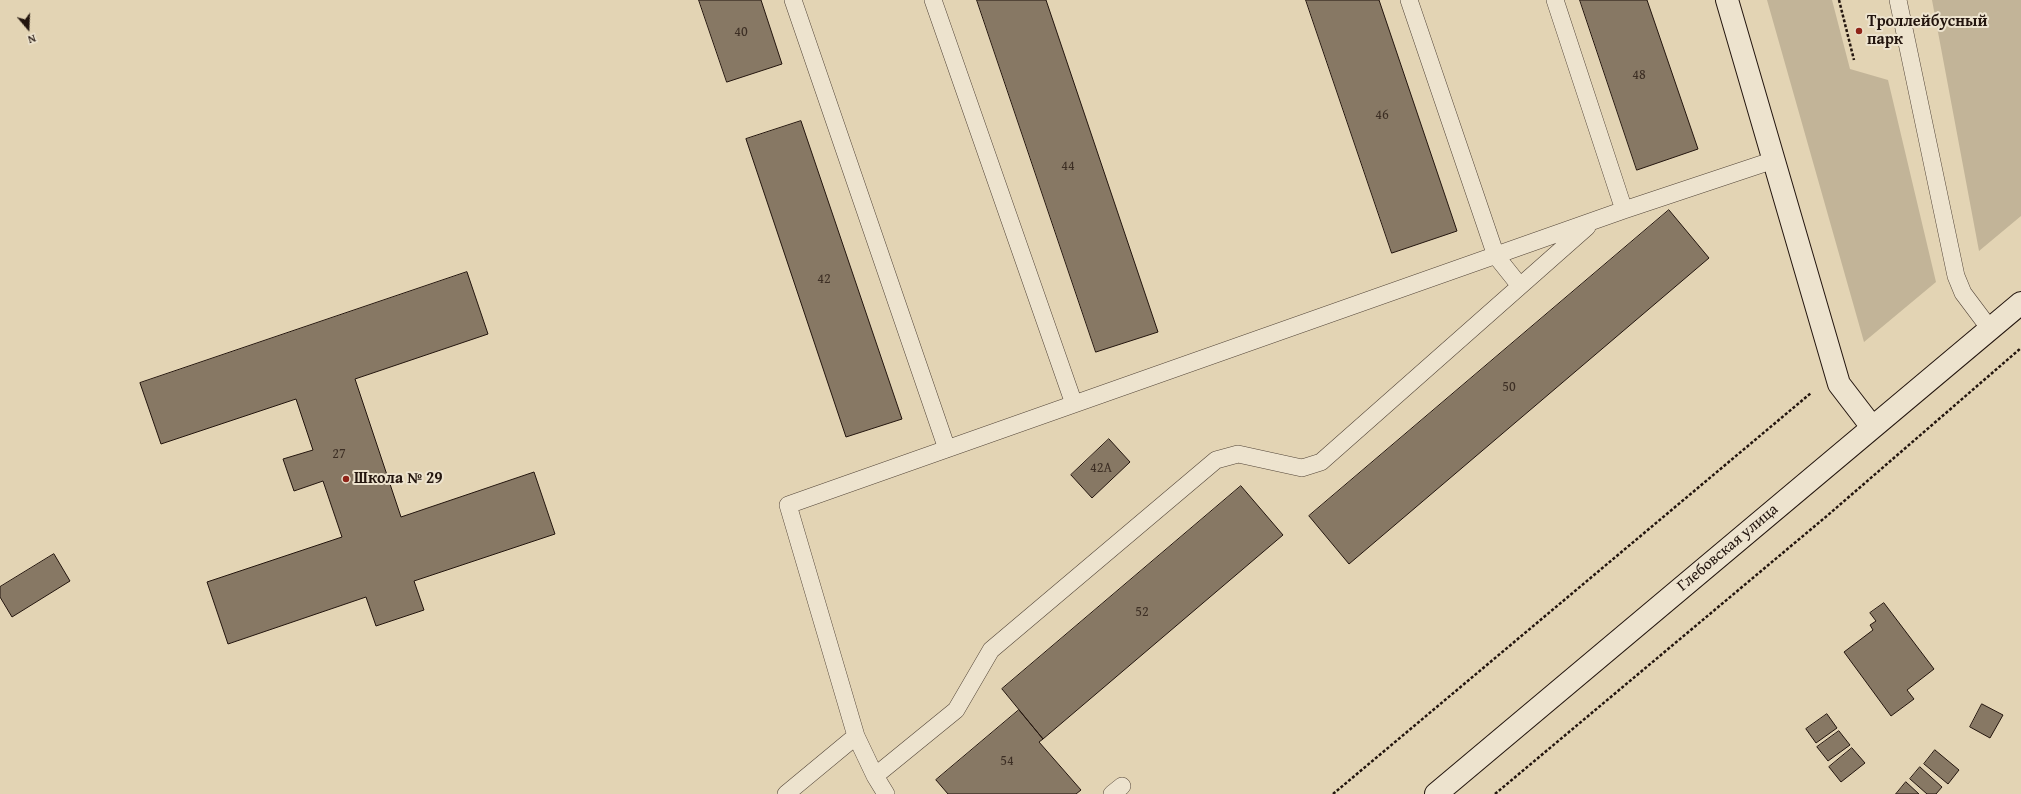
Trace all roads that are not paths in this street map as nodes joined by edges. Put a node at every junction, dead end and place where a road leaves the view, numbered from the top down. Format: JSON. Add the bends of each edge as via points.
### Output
{"nodes":[{"id":1,"x":793,"y":0,"type":"edge"},
{"id":2,"x":933,"y":0,"type":"edge"},
{"id":3,"x":1409,"y":0,"type":"edge"},
{"id":4,"x":1555,"y":0,"type":"edge"},
{"id":5,"x":1726,"y":0,"type":"edge"},
{"id":6,"x":1898,"y":0,"type":"edge"},
{"id":7,"x":1774,"y":160,"type":"junction"},
{"id":8,"x":1624,"y":210,"type":"junction"},
{"id":9,"x":1594,"y":221,"type":"junction"},
{"id":10,"x":1496,"y":256,"type":"junction"},
{"id":11,"x":1520,"y":286,"type":"junction"},
{"id":12,"x":2021,"y":303,"type":"edge"},
{"id":13,"x":1990,"y":329,"type":"junction"},
{"id":14,"x":1074,"y":404,"type":"junction"},
{"id":15,"x":1872,"y":427,"type":"junction"},
{"id":16,"x":947,"y":449,"type":"junction"},
{"id":17,"x":856,"y":736,"type":"junction"},
{"id":18,"x":875,"y":776,"type":"junction"},
{"id":19,"x":786,"y":794,"type":"edge"},
{"id":20,"x":886,"y":794,"type":"edge"},
{"id":21,"x":1436,"y":794,"type":"edge"}],
"edges":[{"from":1,"to":16,"type":"lane"},
{"from":2,"to":14,"type":"lane"},
{"from":3,"to":10,"type":"lane"},
{"from":4,"to":8,"type":"lane"},
{"from":5,"to":7,"type":"main road"},
{"from":6,"to":13,"type":"lane","via":[[1956,276],[1962,293]]},
{"from":7,"to":8,"type":"lane"},
{"from":7,"to":15,"type":"main road","via":[[1839,384]]},
{"from":8,"to":9,"type":"lane"},
{"from":9,"to":10,"type":"lane"},
{"from":9,"to":11,"type":"lane"},
{"from":10,"to":11,"type":"lane"},
{"from":10,"to":14,"type":"lane"},
{"from":11,"to":18,"type":"lane","via":[[1321,462],[1302,468],[1238,454],[1216,460],[991,650],[956,710]]},
{"from":12,"to":13,"type":"main road","name":"Глебовская улица"},
{"from":13,"to":15,"type":"main road","name":"Глебовская улица"},
{"from":14,"to":16,"type":"lane"},
{"from":15,"to":21,"type":"main road","name":"Глебовская улица"},
{"from":16,"to":17,"type":"lane","via":[[788,505]]},
{"from":17,"to":18,"type":"lane"},
{"from":17,"to":19,"type":"lane"},
{"from":18,"to":20,"type":"lane"}]}
